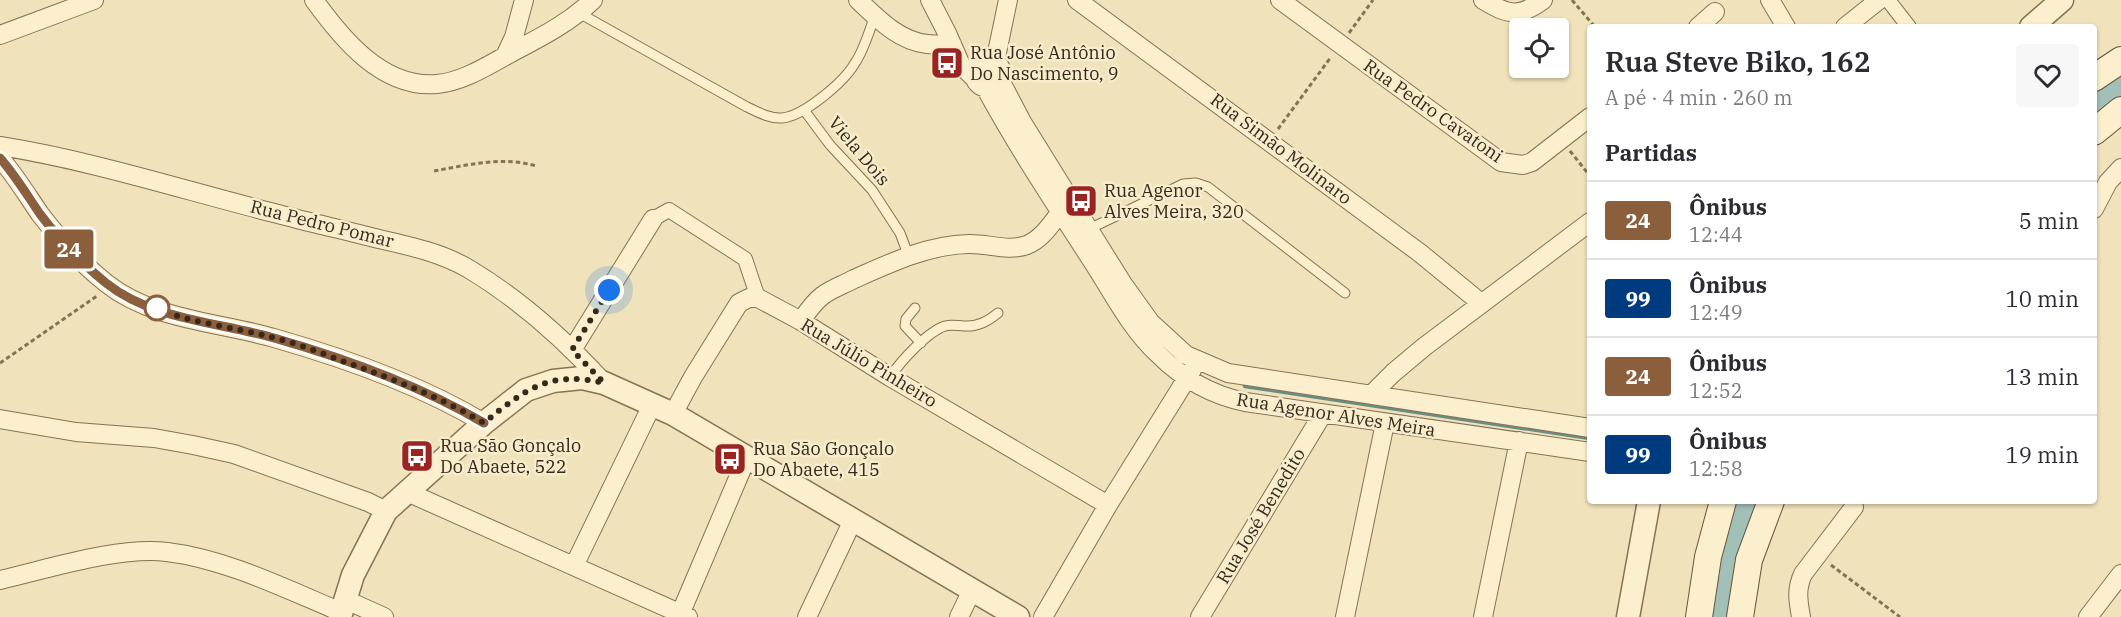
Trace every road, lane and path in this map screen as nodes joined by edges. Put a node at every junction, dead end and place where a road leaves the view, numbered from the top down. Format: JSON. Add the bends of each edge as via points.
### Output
{"nodes":[{"id":1,"x":94,"y":0,"type":"edge"},
{"id":2,"x":314,"y":0,"type":"edge"},
{"id":3,"x":524,"y":0,"type":"edge"},
{"id":4,"x":593,"y":0,"type":"edge"},
{"id":5,"x":858,"y":0,"type":"edge"},
{"id":6,"x":930,"y":0,"type":"edge"},
{"id":7,"x":1008,"y":0,"type":"edge"},
{"id":8,"x":1077,"y":0,"type":"edge"},
{"id":9,"x":1280,"y":0,"type":"edge"},
{"id":10,"x":1373,"y":0,"type":"edge"},
{"id":11,"x":1484,"y":0,"type":"edge"},
{"id":12,"x":1543,"y":0,"type":"edge"},
{"id":13,"x":1572,"y":0,"type":"edge"},
{"id":14,"x":1770,"y":0,"type":"edge"},
{"id":15,"x":1879,"y":0,"type":"edge"},
{"id":16,"x":1888,"y":0,"type":"edge"},
{"id":17,"x":2062,"y":0,"type":"edge"},
{"id":18,"x":1715,"y":12,"type":"dead end"},
{"id":19,"x":579,"y":13,"type":"junction"},
{"id":20,"x":875,"y":16,"type":"junction"},
{"id":21,"x":1592,"y":24,"type":"edge"},
{"id":22,"x":1701,"y":24,"type":"edge"},
{"id":23,"x":1784,"y":24,"type":"edge"},
{"id":24,"x":1849,"y":24,"type":"edge"},
{"id":25,"x":1908,"y":24,"type":"edge"},
{"id":26,"x":2034,"y":24,"type":"edge"},
{"id":27,"x":0,"y":35,"type":"edge"},
{"id":28,"x":1340,"y":46,"type":"junction"},
{"id":29,"x":954,"y":48,"type":"junction"},
{"id":30,"x":505,"y":56,"type":"junction"},
{"id":31,"x":2121,"y":60,"type":"edge"},
{"id":32,"x":986,"y":75,"type":"junction"},
{"id":33,"x":2097,"y":76,"type":"edge"},
{"id":34,"x":804,"y":110,"type":"junction"},
{"id":35,"x":2121,"y":110,"type":"edge"},
{"id":36,"x":1587,"y":120,"type":"edge"},
{"id":37,"x":2097,"y":130,"type":"edge"},
{"id":38,"x":1270,"y":141,"type":"junction"},
{"id":39,"x":1562,"y":141,"type":"junction"},
{"id":40,"x":0,"y":146,"type":"edge"},
{"id":41,"x":0,"y":158,"type":"edge"},
{"id":42,"x":536,"y":166,"type":"dead end"},
{"id":43,"x":434,"y":171,"type":"dead end"},
{"id":44,"x":1587,"y":172,"type":"edge"},
{"id":45,"x":2119,"y":172,"type":"edge"},
{"id":46,"x":2097,"y":202,"type":"edge"},
{"id":47,"x":1060,"y":213,"type":"junction"},
{"id":48,"x":653,"y":219,"type":"joint"},
{"id":49,"x":1587,"y":224,"type":"edge"},
{"id":50,"x":1089,"y":230,"type":"junction"},
{"id":51,"x":909,"y":257,"type":"junction"},
{"id":52,"x":107,"y":284,"type":"junction"},
{"id":53,"x":1345,"y":293,"type":"dead end"},
{"id":54,"x":758,"y":298,"type":"junction"},
{"id":55,"x":1481,"y":303,"type":"junction"},
{"id":56,"x":915,"y":308,"type":"dead end"},
{"id":57,"x":999,"y":313,"type":"dead end"},
{"id":58,"x":801,"y":321,"type":"junction"},
{"id":59,"x":921,"y":343,"type":"junction"},
{"id":60,"x":572,"y":350,"type":"junction"},
{"id":61,"x":1197,"y":361,"type":"junction"},
{"id":62,"x":0,"y":363,"type":"edge"},
{"id":63,"x":1228,"y":373,"type":"junction"},
{"id":64,"x":890,"y":377,"type":"junction"},
{"id":65,"x":1188,"y":378,"type":"junction"},
{"id":66,"x":604,"y":383,"type":"junction"},
{"id":67,"x":1372,"y":394,"type":"junction"},
{"id":68,"x":1226,"y":398,"type":"junction"},
{"id":69,"x":652,"y":405,"type":"junction"},
{"id":70,"x":673,"y":414,"type":"junction"},
{"id":71,"x":1322,"y":415,"type":"junction"},
{"id":72,"x":0,"y":419,"type":"edge"},
{"id":73,"x":484,"y":423,"type":"junction"},
{"id":74,"x":1385,"y":423,"type":"junction"},
{"id":75,"x":1587,"y":428,"type":"edge"},
{"id":76,"x":1518,"y":441,"type":"junction"},
{"id":77,"x":1587,"y":452,"type":"edge"},
{"id":78,"x":747,"y":457,"type":"junction"},
{"id":79,"x":407,"y":492,"type":"junction"},
{"id":80,"x":1648,"y":504,"type":"edge"},
{"id":81,"x":1721,"y":504,"type":"edge"},
{"id":82,"x":1770,"y":504,"type":"edge"},
{"id":83,"x":1108,"y":505,"type":"junction"},
{"id":84,"x":1854,"y":507,"type":"dead end"},
{"id":85,"x":386,"y":511,"type":"junction"},
{"id":86,"x":853,"y":519,"type":"junction"},
{"id":87,"x":1817,"y":555,"type":"junction"},
{"id":88,"x":574,"y":566,"type":"junction"},
{"id":89,"x":2121,"y":574,"type":"edge"},
{"id":90,"x":0,"y":580,"type":"edge"},
{"id":91,"x":972,"y":590,"type":"junction"},
{"id":92,"x":341,"y":609,"type":"edge"},
{"id":93,"x":682,"y":616,"type":"edge"},
{"id":94,"x":384,"y":617,"type":"edge"},
{"id":95,"x":807,"y":617,"type":"edge"},
{"id":96,"x":959,"y":617,"type":"edge"},
{"id":97,"x":1018,"y":617,"type":"edge"},
{"id":98,"x":1043,"y":617,"type":"edge"},
{"id":99,"x":1200,"y":617,"type":"edge"},
{"id":100,"x":1346,"y":617,"type":"edge"},
{"id":101,"x":1483,"y":617,"type":"edge"},
{"id":102,"x":1628,"y":617,"type":"edge"},
{"id":103,"x":1700,"y":617,"type":"edge"},
{"id":104,"x":1740,"y":617,"type":"edge"},
{"id":105,"x":1801,"y":617,"type":"edge"},
{"id":106,"x":1900,"y":617,"type":"edge"},
{"id":107,"x":2088,"y":617,"type":"edge"}],
"edges":[{"from":1,"to":27,"type":"street"},
{"from":2,"to":30,"type":"street","via":[[360,55],[397,77],[416,83],[459,79]]},
{"from":3,"to":30,"type":"street"},
{"from":4,"to":19,"type":"street"},
{"from":5,"to":20,"type":"street"},
{"from":6,"to":29,"type":"street","name":"Rua Agenor Alves Meira"},
{"from":7,"to":32,"type":"street"},
{"from":8,"to":38,"type":"street","name":"Rua Simão Molinaro"},
{"from":9,"to":28,"type":"street","name":"Rua Pedro Cavatoni"},
{"from":10,"to":28,"type":"path"},
{"from":11,"to":12,"type":"street","via":[[1517,14]]},
{"from":13,"to":21,"type":"path"},
{"from":14,"to":23,"type":"street"},
{"from":15,"to":24,"type":"street"},
{"from":16,"to":25,"type":"street"},
{"from":17,"to":26,"type":"street"},
{"from":18,"to":22,"type":"street"},
{"from":19,"to":30,"type":"street"},
{"from":19,"to":34,"type":"lane","via":[[764,115],[789,117]]},
{"from":20,"to":29,"type":"street","via":[[910,39]]},
{"from":20,"to":34,"type":"lane","name":"Viela Dois","via":[[851,70]]},
{"from":28,"to":38,"type":"path"},
{"from":28,"to":39,"type":"street","name":"Rua Pedro Cavatoni","via":[[1501,162],[1532,162]]},
{"from":29,"to":32,"type":"street","name":"Rua Agenor Alves Meira","via":[[961,65]]},
{"from":31,"to":33,"type":"main road"},
{"from":32,"to":47,"type":"street","name":"Rua Agenor Alves Meira"},
{"from":32,"to":50,"type":"street","name":"Rua Agenor Alves Meira","via":[[1022,122]]},
{"from":34,"to":51,"type":"lane","name":"Viela Dois","via":[[872,190],[900,232]]},
{"from":35,"to":37,"type":"main road"},
{"from":36,"to":39,"type":"street","name":"Rua Pedro Cavatoni"},
{"from":38,"to":55,"type":"street","name":"Rua Simão Molinaro"},
{"from":39,"to":44,"type":"path"},
{"from":40,"to":60,"type":"street","name":"Rua Pedro Pomar","via":[[54,156],[444,257],[502,292]]},
{"from":41,"to":52,"type":"street","via":[[68,249]]},
{"from":42,"to":43,"type":"path","via":[[519,161]]},
{"from":45,"to":46,"type":"street"},
{"from":47,"to":51,"type":"street","via":[[1027,245],[950,245]]},
{"from":47,"to":65,"type":"street","name":"Rua Agenor Alves Meira","via":[[1143,338]]},
{"from":48,"to":54,"type":"street","via":[[669,210],[745,259]]},
{"from":48,"to":60,"type":"street"},
{"from":49,"to":55,"type":"street"},
{"from":50,"to":53,"type":"lane","via":[[1183,184],[1196,183],[1208,187]]},
{"from":50,"to":61,"type":"street","name":"Rua Agenor Alves Meira","via":[[1151,323],[1169,342]]},
{"from":51,"to":58,"type":"street","via":[[828,291]]},
{"from":52,"to":62,"type":"path","via":[[105,290]]},
{"from":52,"to":73,"type":"street","via":[[180,317],[272,337],[408,384]]},
{"from":54,"to":58,"type":"street","name":"Rua Júlio Pinheiro"},
{"from":54,"to":70,"type":"street","via":[[740,303]]},
{"from":55,"to":67,"type":"street","via":[[1406,361]]},
{"from":56,"to":59,"type":"lane","via":[[905,326]]},
{"from":57,"to":59,"type":"lane","via":[[977,325],[945,326]]},
{"from":58,"to":64,"type":"street","name":"Rua Júlio Pinheiro"},
{"from":59,"to":64,"type":"lane"},
{"from":60,"to":66,"type":"street","name":"Rua Pedro Pomar"},
{"from":61,"to":63,"type":"street","name":"Rua Agenor Alves Meira"},
{"from":61,"to":65,"type":"street"},
{"from":63,"to":67,"type":"street","name":"Rua Agenor Alves Meira"},
{"from":63,"to":68,"type":"street"},
{"from":64,"to":83,"type":"street","name":"Rua Júlio Pinheiro"},
{"from":65,"to":68,"type":"street","name":"Rua Agenor Alves Meira"},
{"from":65,"to":83,"type":"street"},
{"from":66,"to":69,"type":"street"},
{"from":66,"to":73,"type":"street","via":[[582,378],[539,385],[526,390]]},
{"from":67,"to":75,"type":"street","name":"Rua Agenor Alves Meira"},
{"from":68,"to":71,"type":"street","name":"Rua Agenor Alves Meira"},
{"from":69,"to":70,"type":"street"},
{"from":69,"to":88,"type":"street"},
{"from":70,"to":78,"type":"street"},
{"from":71,"to":74,"type":"street","name":"Rua Agenor Alves Meira"},
{"from":71,"to":99,"type":"street","name":"Rua José Benedito"},
{"from":72,"to":85,"type":"street","via":[[76,432],[154,438],[234,454]]},
{"from":73,"to":79,"type":"street"},
{"from":74,"to":76,"type":"street","name":"Rua Agenor Alves Meira"},
{"from":74,"to":100,"type":"street"},
{"from":76,"to":77,"type":"street","name":"Rua Agenor Alves Meira"},
{"from":76,"to":101,"type":"street"},
{"from":78,"to":86,"type":"street"},
{"from":78,"to":93,"type":"street"},
{"from":79,"to":85,"type":"street"},
{"from":79,"to":88,"type":"street"},
{"from":80,"to":102,"type":"street"},
{"from":81,"to":103,"type":"main road"},
{"from":82,"to":104,"type":"main road","via":[[1749,560]]},
{"from":83,"to":98,"type":"street"},
{"from":84,"to":87,"type":"street"},
{"from":85,"to":92,"type":"street","via":[[364,550]]},
{"from":86,"to":91,"type":"street"},
{"from":86,"to":95,"type":"street"},
{"from":87,"to":105,"type":"street","via":[[1798,585]]},
{"from":87,"to":106,"type":"path"},
{"from":88,"to":93,"type":"street"},
{"from":89,"to":107,"type":"street"},
{"from":90,"to":92,"type":"street","via":[[109,555],[166,552],[226,566]]},
{"from":91,"to":96,"type":"street"},
{"from":91,"to":97,"type":"street"},
{"from":92,"to":94,"type":"street"}]}
